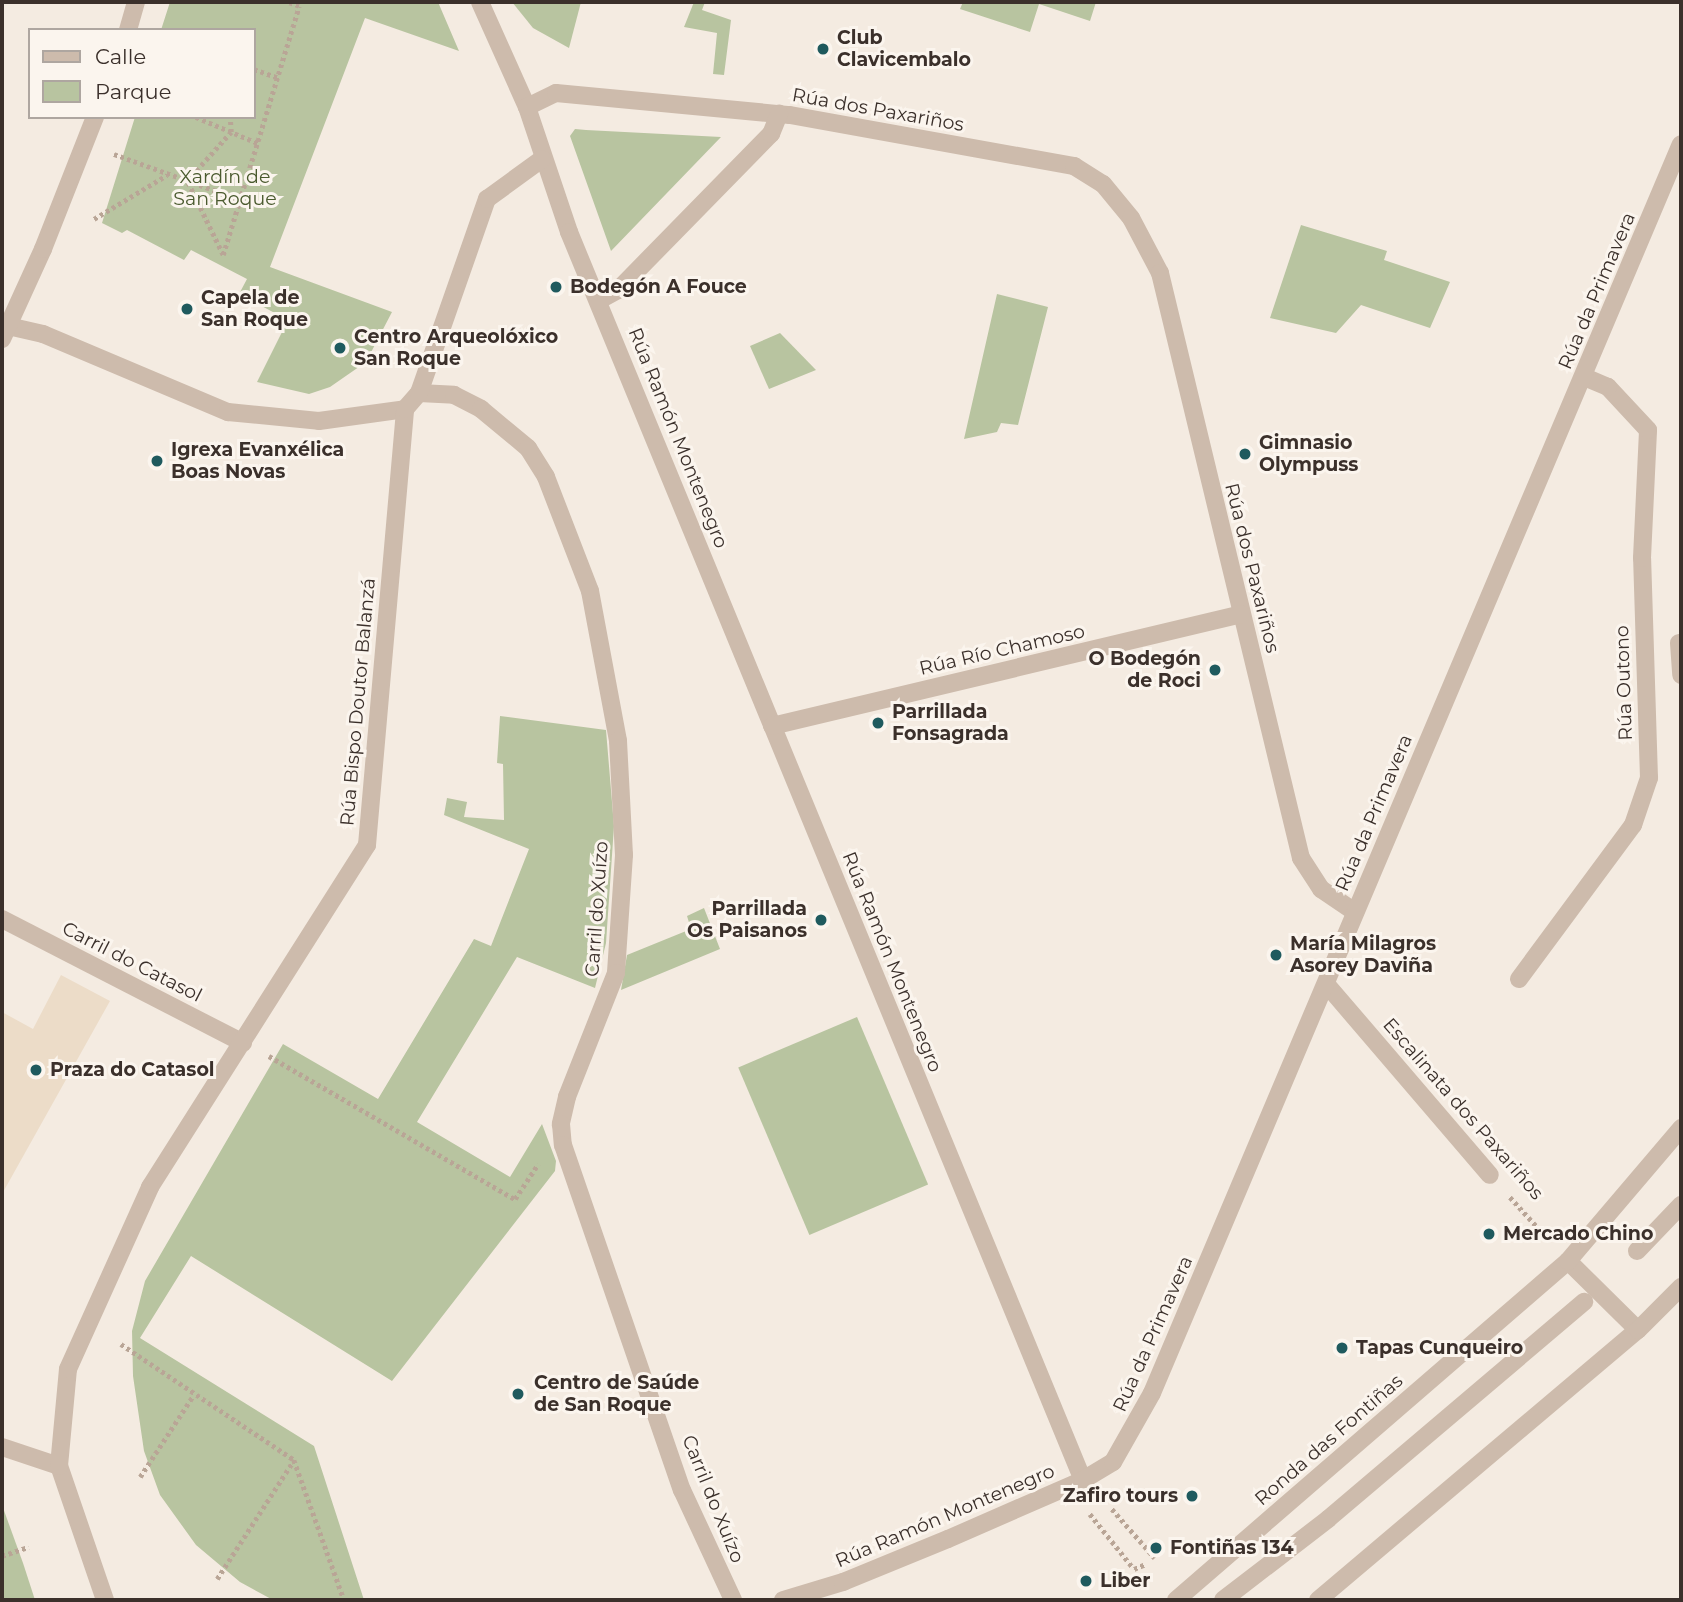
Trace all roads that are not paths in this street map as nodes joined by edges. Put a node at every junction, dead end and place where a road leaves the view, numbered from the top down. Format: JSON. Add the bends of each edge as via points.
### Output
{"nodes":[{"id":1,"x":136,"y":2,"type":"edge"},
{"id":2,"x":480,"y":2,"type":"edge"},
{"id":3,"x":129,"y":28,"type":"edge"},
{"id":4,"x":527,"y":107,"type":"junction"},
{"id":5,"x":779,"y":114,"type":"junction"},
{"id":6,"x":93,"y":119,"type":"edge"},
{"id":7,"x":1681,"y":144,"type":"edge"},
{"id":8,"x":542,"y":159,"type":"junction"},
{"id":9,"x":598,"y":301,"type":"junction"},
{"id":10,"x":5,"y":332,"type":"edge"},
{"id":11,"x":1584,"y":377,"type":"junction"},
{"id":12,"x":419,"y":393,"type":"junction"},
{"id":13,"x":405,"y":409,"type":"junction"},
{"id":14,"x":1241,"y":614,"type":"junction"},
{"id":15,"x":1679,"y":643,"type":"dead end"},
{"id":16,"x":1681,"y":675,"type":"edge"},
{"id":17,"x":772,"y":726,"type":"junction"},
{"id":18,"x":1354,"y":912,"type":"junction"},
{"id":19,"x":2,"y":919,"type":"edge"},
{"id":20,"x":1519,"y":979,"type":"dead end"},
{"id":21,"x":1327,"y":985,"type":"junction"},
{"id":22,"x":243,"y":1043,"type":"junction"},
{"id":23,"x":1681,"y":1128,"type":"edge"},
{"id":24,"x":1490,"y":1175,"type":"road end"},
{"id":25,"x":1681,"y":1205,"type":"edge"},
{"id":26,"x":1637,"y":1251,"type":"dead end"},
{"id":27,"x":1568,"y":1261,"type":"junction"},
{"id":28,"x":1681,"y":1287,"type":"edge"},
{"id":29,"x":1584,"y":1303,"type":"dead end"},
{"id":30,"x":1638,"y":1330,"type":"junction"},
{"id":31,"x":2,"y":1447,"type":"edge"},
{"id":32,"x":59,"y":1466,"type":"junction"},
{"id":33,"x":1083,"y":1480,"type":"junction"},
{"id":34,"x":105,"y":1600,"type":"edge"},
{"id":35,"x":733,"y":1600,"type":"edge"},
{"id":36,"x":783,"y":1600,"type":"edge"},
{"id":37,"x":1176,"y":1600,"type":"edge"},
{"id":38,"x":1223,"y":1600,"type":"edge"},
{"id":39,"x":1318,"y":1600,"type":"edge"}],
"edges":[{"from":1,"to":3,"type":"street"},
{"from":2,"to":4,"type":"street"},
{"from":4,"to":5,"type":"street","name":"Rúa dos Paxariños","via":[[556,93]]},
{"from":4,"to":8,"type":"street"},
{"from":5,"to":9,"type":"street","name":"Rúa dos Paxariños","via":[[771,134],[618,290]]},
{"from":5,"to":14,"type":"street","name":"Rúa dos Paxariños","via":[[1074,166],[1103,184],[1131,218],[1160,273]]},
{"from":6,"to":10,"type":"street"},
{"from":7,"to":11,"type":"street","name":"Rúa da Primavera"},
{"from":8,"to":9,"type":"street","name":"Rúa Ramón Montenegro"},
{"from":8,"to":12,"type":"street","via":[[487,199]]},
{"from":9,"to":17,"type":"street","name":"Rúa Ramón Montenegro"},
{"from":10,"to":13,"type":"street","via":[[43,334],[228,412],[319,421]]},
{"from":11,"to":18,"type":"street","name":"Rúa da Primavera"},
{"from":11,"to":20,"type":"street","name":"Rúa Outono","via":[[1608,387],[1648,430],[1642,558],[1648,778],[1633,825]]},
{"from":12,"to":13,"type":"street"},
{"from":12,"to":35,"type":"street","name":"Carril do Xuízo","via":[[454,395],[472,404],[528,448],[546,477],[596,614],[618,741],[624,855],[611,993],[567,1097],[561,1129],[682,1490]]},
{"from":13,"to":22,"type":"street","name":"Rúa Bispo Doutor Balanzá","via":[[367,845]]},
{"from":14,"to":17,"type":"street","name":"Rúa Río Chamoso"},
{"from":14,"to":18,"type":"street","name":"Rúa dos Paxariños","via":[[1301,858],[1321,889]]},
{"from":15,"to":16,"type":"street"},
{"from":17,"to":33,"type":"street","name":"Rúa Ramón Montenegro"},
{"from":18,"to":21,"type":"street","name":"Rúa da Primavera"},
{"from":19,"to":22,"type":"street","name":"Carril do Catasol"},
{"from":21,"to":24,"type":"street","name":"Escalinata dos Paxariños"},
{"from":21,"to":33,"type":"street","name":"Rúa da Primavera","via":[[1142,1416],[1113,1462]]},
{"from":22,"to":32,"type":"street","name":"Rúa Bispo Doutor Balanzá","via":[[150,1187],[68,1369]]},
{"from":23,"to":27,"type":"street","name":"Ronda das Fontiñas"},
{"from":25,"to":26,"type":"street"},
{"from":27,"to":30,"type":"street"},
{"from":27,"to":37,"type":"street","name":"Ronda das Fontiñas"},
{"from":28,"to":30,"type":"street"},
{"from":29,"to":38,"type":"street","via":[[1328,1519]]},
{"from":30,"to":39,"type":"street"},
{"from":31,"to":32,"type":"street"},
{"from":32,"to":34,"type":"street"},
{"from":33,"to":36,"type":"street","name":"Rúa Ramón Montenegro","via":[[843,1582]]}]}
